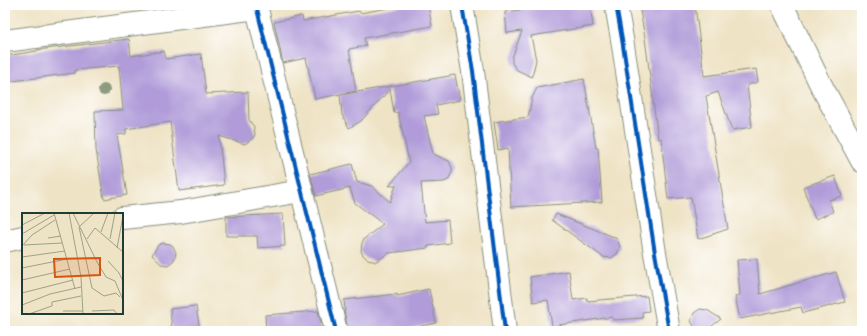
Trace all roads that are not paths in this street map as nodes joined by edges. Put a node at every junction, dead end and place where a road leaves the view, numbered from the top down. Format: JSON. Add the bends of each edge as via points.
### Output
{"nodes":[{"id":1,"x":462,"y":5,"type":"edge"},
{"id":2,"x":616,"y":5,"type":"edge"},
{"id":3,"x":782,"y":5,"type":"edge"},
{"id":4,"x":257,"y":7,"type":"edge"},
{"id":5,"x":5,"y":41,"type":"edge"},
{"id":6,"x":862,"y":161,"type":"edge"},
{"id":7,"x":301,"y":191,"type":"junction"},
{"id":8,"x":123,"y":218,"type":"edge"},
{"id":9,"x":22,"y":237,"type":"edge"},
{"id":10,"x":5,"y":241,"type":"edge"},
{"id":11,"x":336,"y":331,"type":"edge"},
{"id":12,"x":505,"y":331,"type":"edge"},
{"id":13,"x":669,"y":331,"type":"edge"}],
"edges":[{"from":1,"to":12,"type":"street","via":[[473,71]]},
{"from":2,"to":13,"type":"street"},
{"from":3,"to":6,"type":"street"},
{"from":4,"to":5,"type":"street"},
{"from":4,"to":7,"type":"street"},
{"from":7,"to":8,"type":"street","via":[[181,212]]},
{"from":7,"to":11,"type":"street"},
{"from":9,"to":10,"type":"street"}]}
